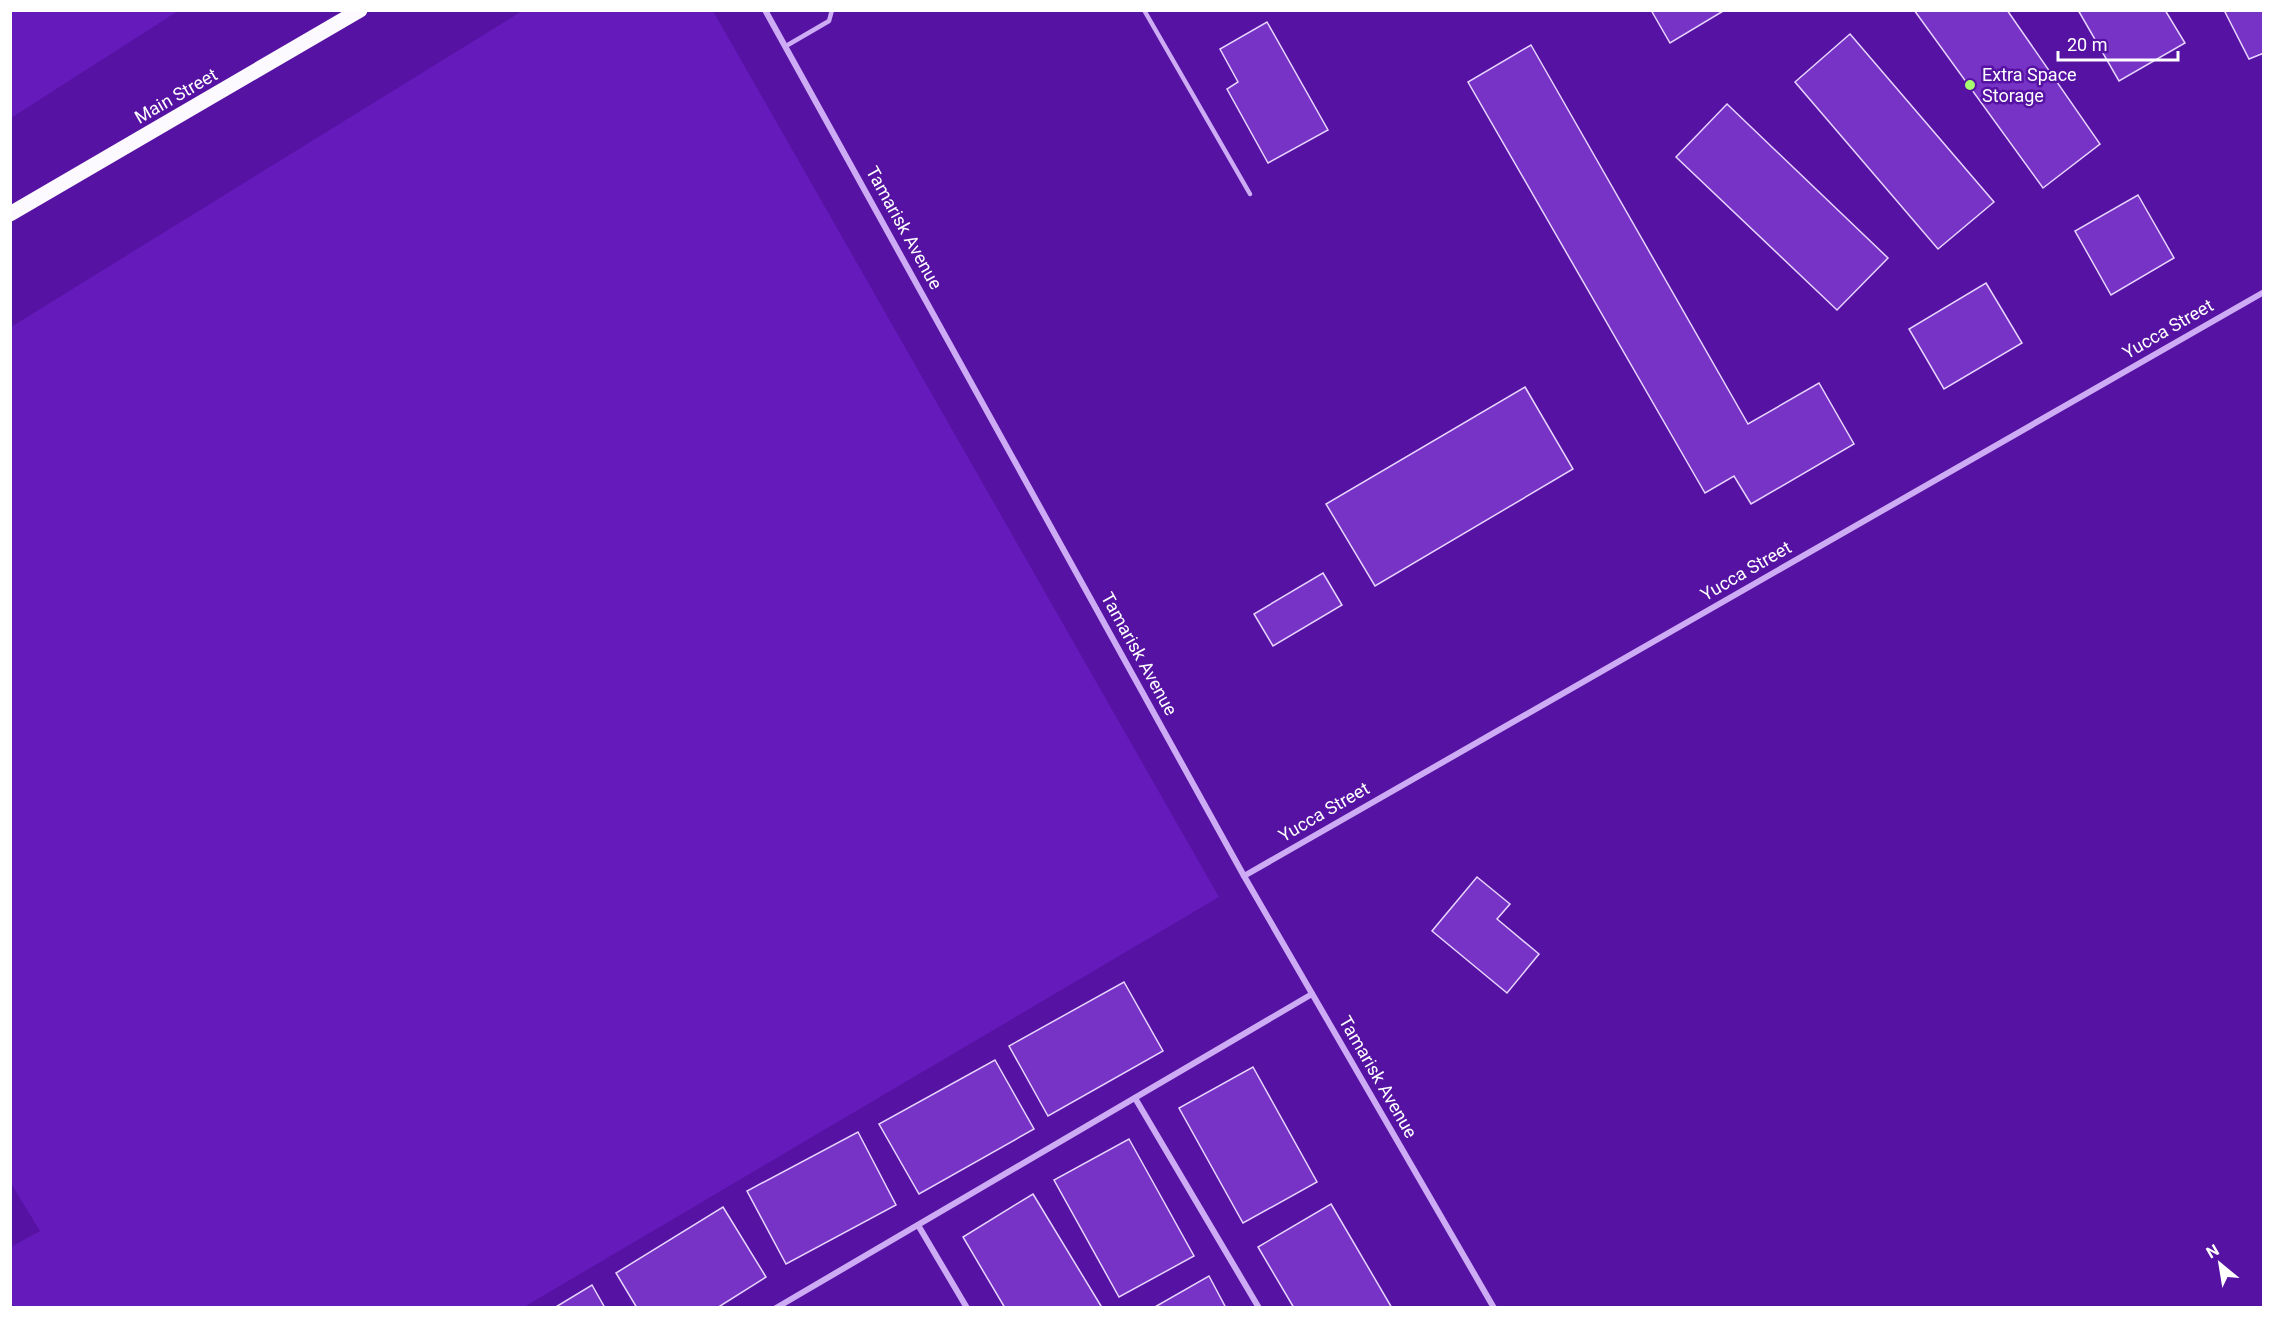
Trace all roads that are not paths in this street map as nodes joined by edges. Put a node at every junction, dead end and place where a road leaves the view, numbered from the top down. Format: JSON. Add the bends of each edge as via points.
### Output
{"nodes":[{"id":1,"x":360,"y":10,"type":"edge"},
{"id":2,"x":765,"y":10,"type":"edge"},
{"id":3,"x":832,"y":10,"type":"edge"},
{"id":4,"x":1144,"y":10,"type":"edge"},
{"id":5,"x":786,"y":46,"type":"junction"},
{"id":6,"x":1250,"y":194,"type":"dead end"},
{"id":7,"x":10,"y":214,"type":"edge"},
{"id":8,"x":2264,"y":292,"type":"edge"},
{"id":9,"x":1244,"y":876,"type":"junction"},
{"id":10,"x":1312,"y":994,"type":"junction"},
{"id":11,"x":1135,"y":1098,"type":"junction"},
{"id":12,"x":918,"y":1225,"type":"junction"},
{"id":13,"x":1493,"y":1305,"type":"edge"},
{"id":14,"x":776,"y":1308,"type":"edge"},
{"id":15,"x":967,"y":1308,"type":"edge"},
{"id":16,"x":1259,"y":1308,"type":"edge"},
{"id":17,"x":1483,"y":1308,"type":"edge"}],
"edges":[{"from":1,"to":7,"type":"main road","name":"Main Street"},
{"from":2,"to":5,"type":"street","name":"Tamarisk Avenue"},
{"from":3,"to":5,"type":"lane","via":[[829,21]]},
{"from":4,"to":6,"type":"lane"},
{"from":5,"to":9,"type":"street","name":"Tamarisk Avenue"},
{"from":8,"to":9,"type":"street","name":"Yucca Street"},
{"from":9,"to":10,"type":"street","name":"Tamarisk Avenue"},
{"from":10,"to":11,"type":"street"},
{"from":10,"to":13,"type":"street","name":"Tamarisk Avenue"},
{"from":11,"to":12,"type":"street"},
{"from":11,"to":16,"type":"street"},
{"from":12,"to":14,"type":"street"},
{"from":12,"to":15,"type":"street"},
{"from":13,"to":17,"type":"street"}]}
